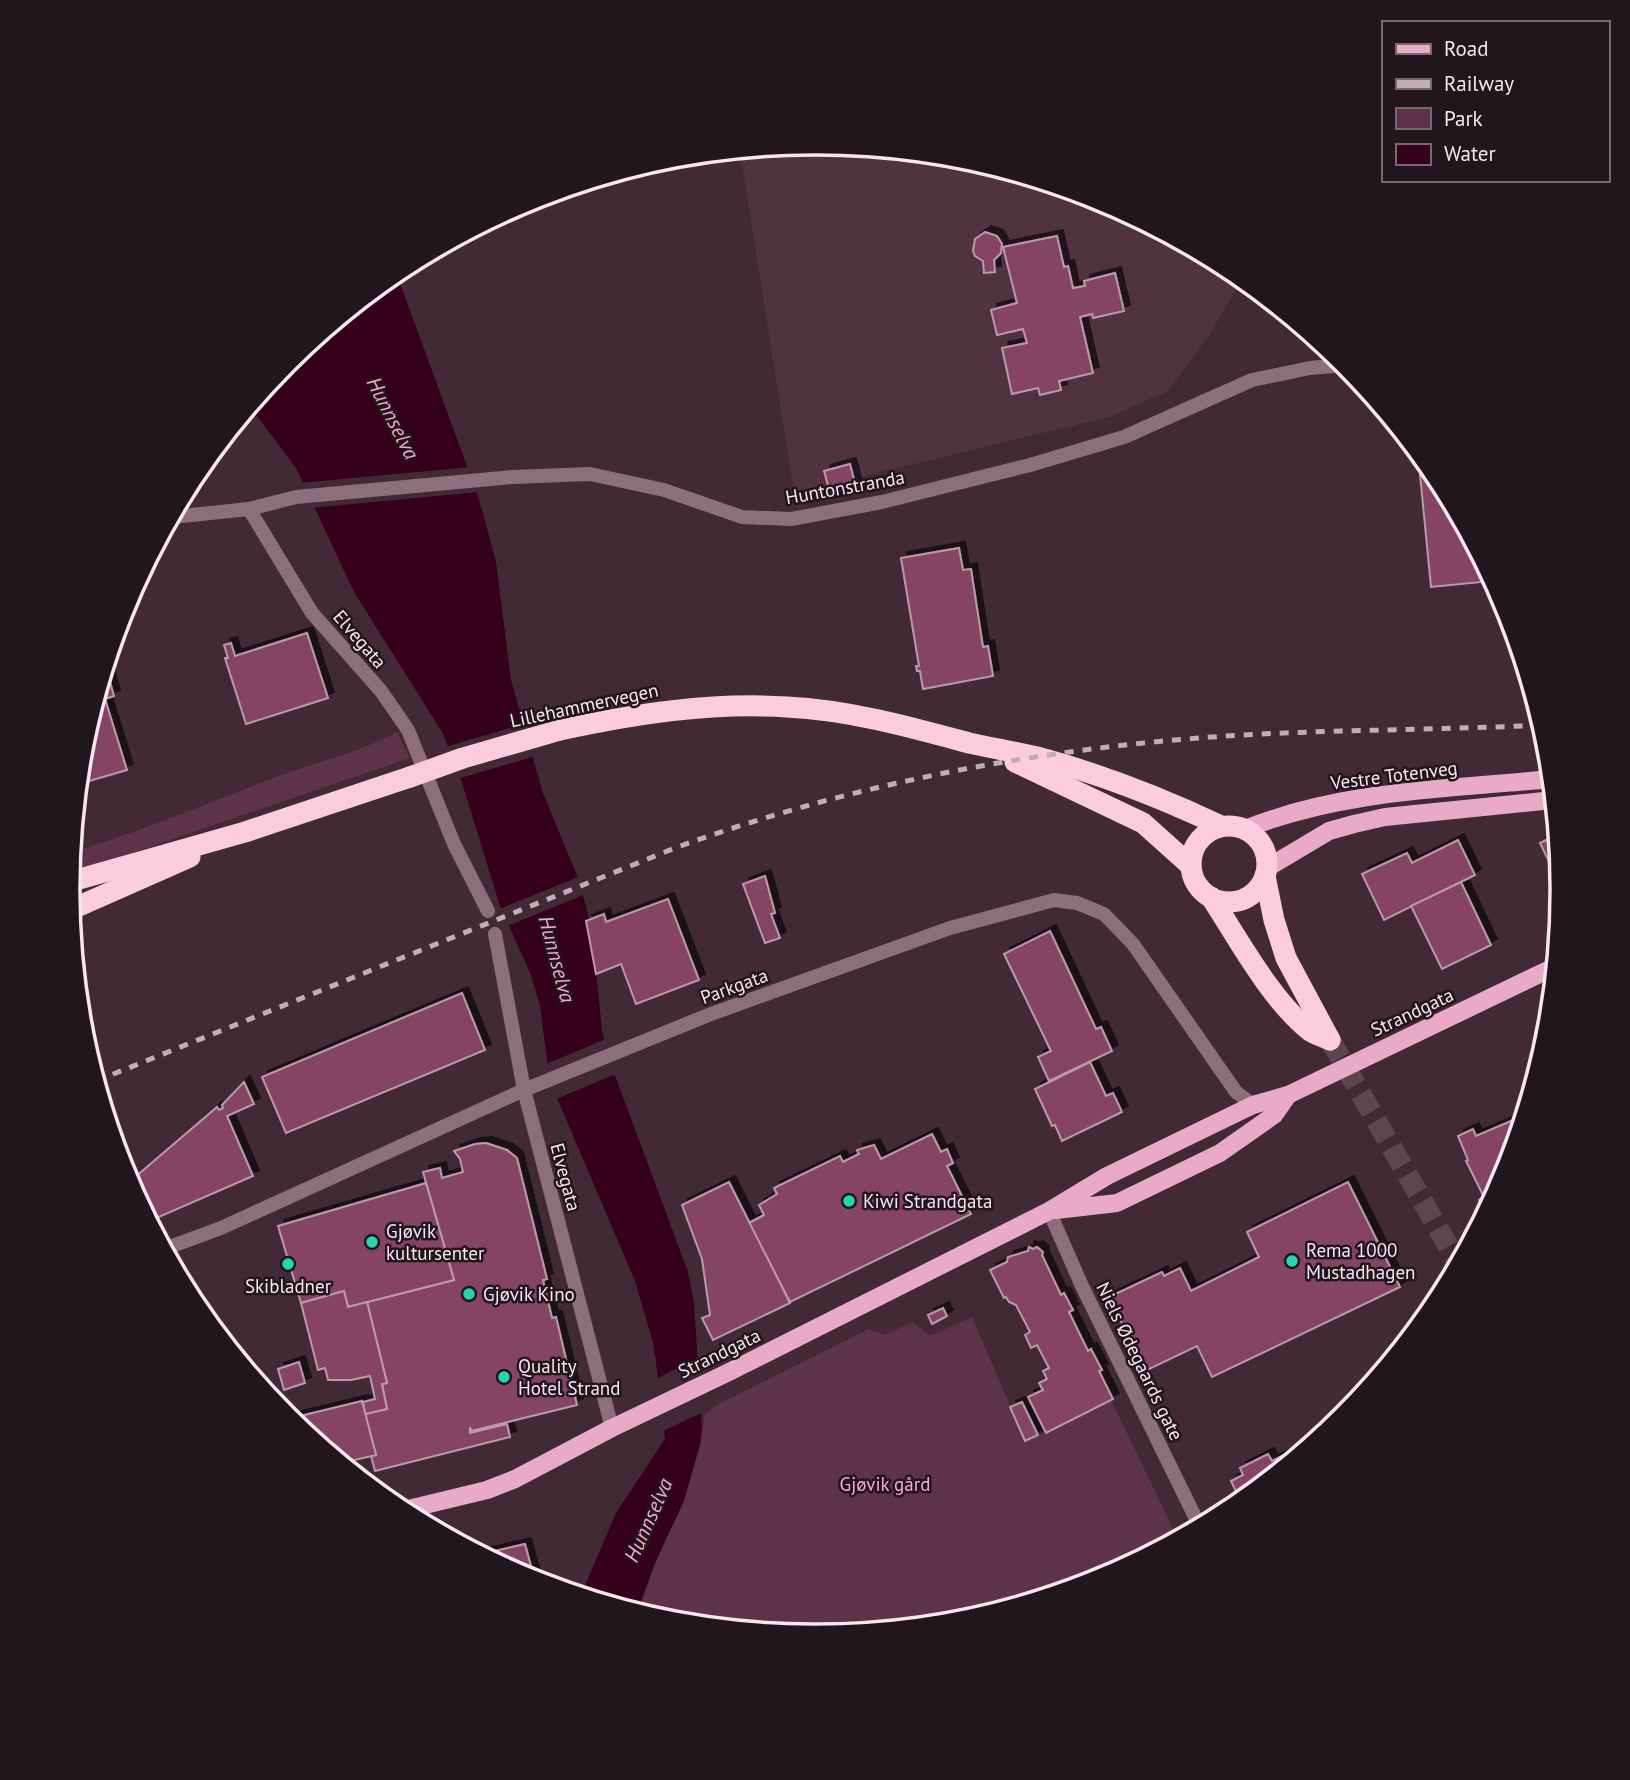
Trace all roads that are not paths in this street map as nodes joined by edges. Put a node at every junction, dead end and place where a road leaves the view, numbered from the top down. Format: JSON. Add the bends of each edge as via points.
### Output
{"nodes":[{"id":1,"x":1329,"y":366,"type":"edge"},
{"id":2,"x":249,"y":509,"type":"junction"},
{"id":3,"x":183,"y":516,"type":"edge"},
{"id":4,"x":985,"y":747,"type":"junction"},
{"id":5,"x":1541,"y":780,"type":"edge"},
{"id":6,"x":1544,"y":801,"type":"edge"},
{"id":7,"x":1222,"y":826,"type":"junction"},
{"id":8,"x":1245,"y":829,"type":"junction"},
{"id":9,"x":245,"y":832,"type":"junction"},
{"id":10,"x":1191,"y":866,"type":"junction"},
{"id":11,"x":1266,"y":872,"type":"junction"},
{"id":12,"x":80,"y":879,"type":"edge"},
{"id":13,"x":1211,"y":897,"type":"junction"},
{"id":14,"x":81,"y":905,"type":"edge"},
{"id":15,"x":488,"y":911,"type":"dead end"},
{"id":16,"x":495,"y":934,"type":"dead end"},
{"id":17,"x":1545,"y":972,"type":"edge"},
{"id":18,"x":524,"y":1090,"type":"junction"},
{"id":19,"x":1288,"y":1095,"type":"junction"},
{"id":20,"x":1253,"y":1105,"type":"junction"},
{"id":21,"x":1049,"y":1211,"type":"junction"},
{"id":22,"x":173,"y":1246,"type":"edge"},
{"id":23,"x":612,"y":1428,"type":"junction"},
{"id":24,"x":417,"y":1507,"type":"edge"},
{"id":25,"x":1195,"y":1518,"type":"edge"}],
"edges":[{"from":1,"to":2,"type":"street","name":"Huntonstranda","via":[[1252,380],[1124,438],[1030,466],[792,519],[742,517],[664,490],[590,474],[296,497]]},
{"from":2,"to":3,"type":"street","name":"Huntonstranda"},
{"from":2,"to":15,"type":"street","name":"Elvegata","via":[[312,612],[381,691],[408,730],[454,844]]},
{"from":4,"to":7,"type":"highway","name":"Lillehammervegen","via":[[1089,772]]},
{"from":4,"to":9,"type":"highway","name":"Lillehammervegen","bridge":true,"via":[[893,723],[788,707],[670,710],[560,730]]},
{"from":4,"to":10,"type":"highway","name":"Lillehammervegen","via":[[1143,823]]},
{"from":5,"to":8,"type":"main road","name":"Vestre Totenveg","via":[[1350,800]]},
{"from":6,"to":11,"type":"main road","via":[[1354,824],[1329,831]]},
{"from":7,"to":8,"type":"highway"},
{"from":7,"to":10,"type":"highway","via":[[1199,841]]},
{"from":8,"to":11,"type":"highway","via":[[1263,845]]},
{"from":9,"to":12,"type":"highway","name":"Lillehammervegen"},
{"from":9,"to":14,"type":"highway","name":"Lillehammervegen"},
{"from":10,"to":13,"type":"highway","via":[[1201,889]]},
{"from":11,"to":13,"type":"highway","via":[[1249,897],[1223,901]]},
{"from":11,"to":13,"type":"highway","via":[[1286,958],[1330,1040],[1312,1033],[1265,980]]},
{"from":16,"to":18,"type":"street","name":"Elvegata"},
{"from":17,"to":19,"type":"main road","name":"Strandgata"},
{"from":18,"to":20,"type":"street","name":"Parkgata","via":[[711,1014],[950,928],[1054,900],[1077,902],[1104,914],[1133,944],[1236,1092]]},
{"from":18,"to":22,"type":"street","name":"Parkgata"},
{"from":18,"to":23,"type":"street","name":"Elvegata"},
{"from":19,"to":20,"type":"main road","name":"Strandgata"},
{"from":19,"to":21,"type":"main road","name":"Strandgata","via":[[1274,1115],[1220,1153],[1117,1203]]},
{"from":20,"to":21,"type":"main road","name":"Strandgata","via":[[1107,1176]]},
{"from":21,"to":23,"type":"main road","name":"Strandgata"},
{"from":21,"to":25,"type":"street","name":"Niels Ødegaards gate"},
{"from":23,"to":24,"type":"main road","name":"Strandgata","via":[[515,1479]]}]}
